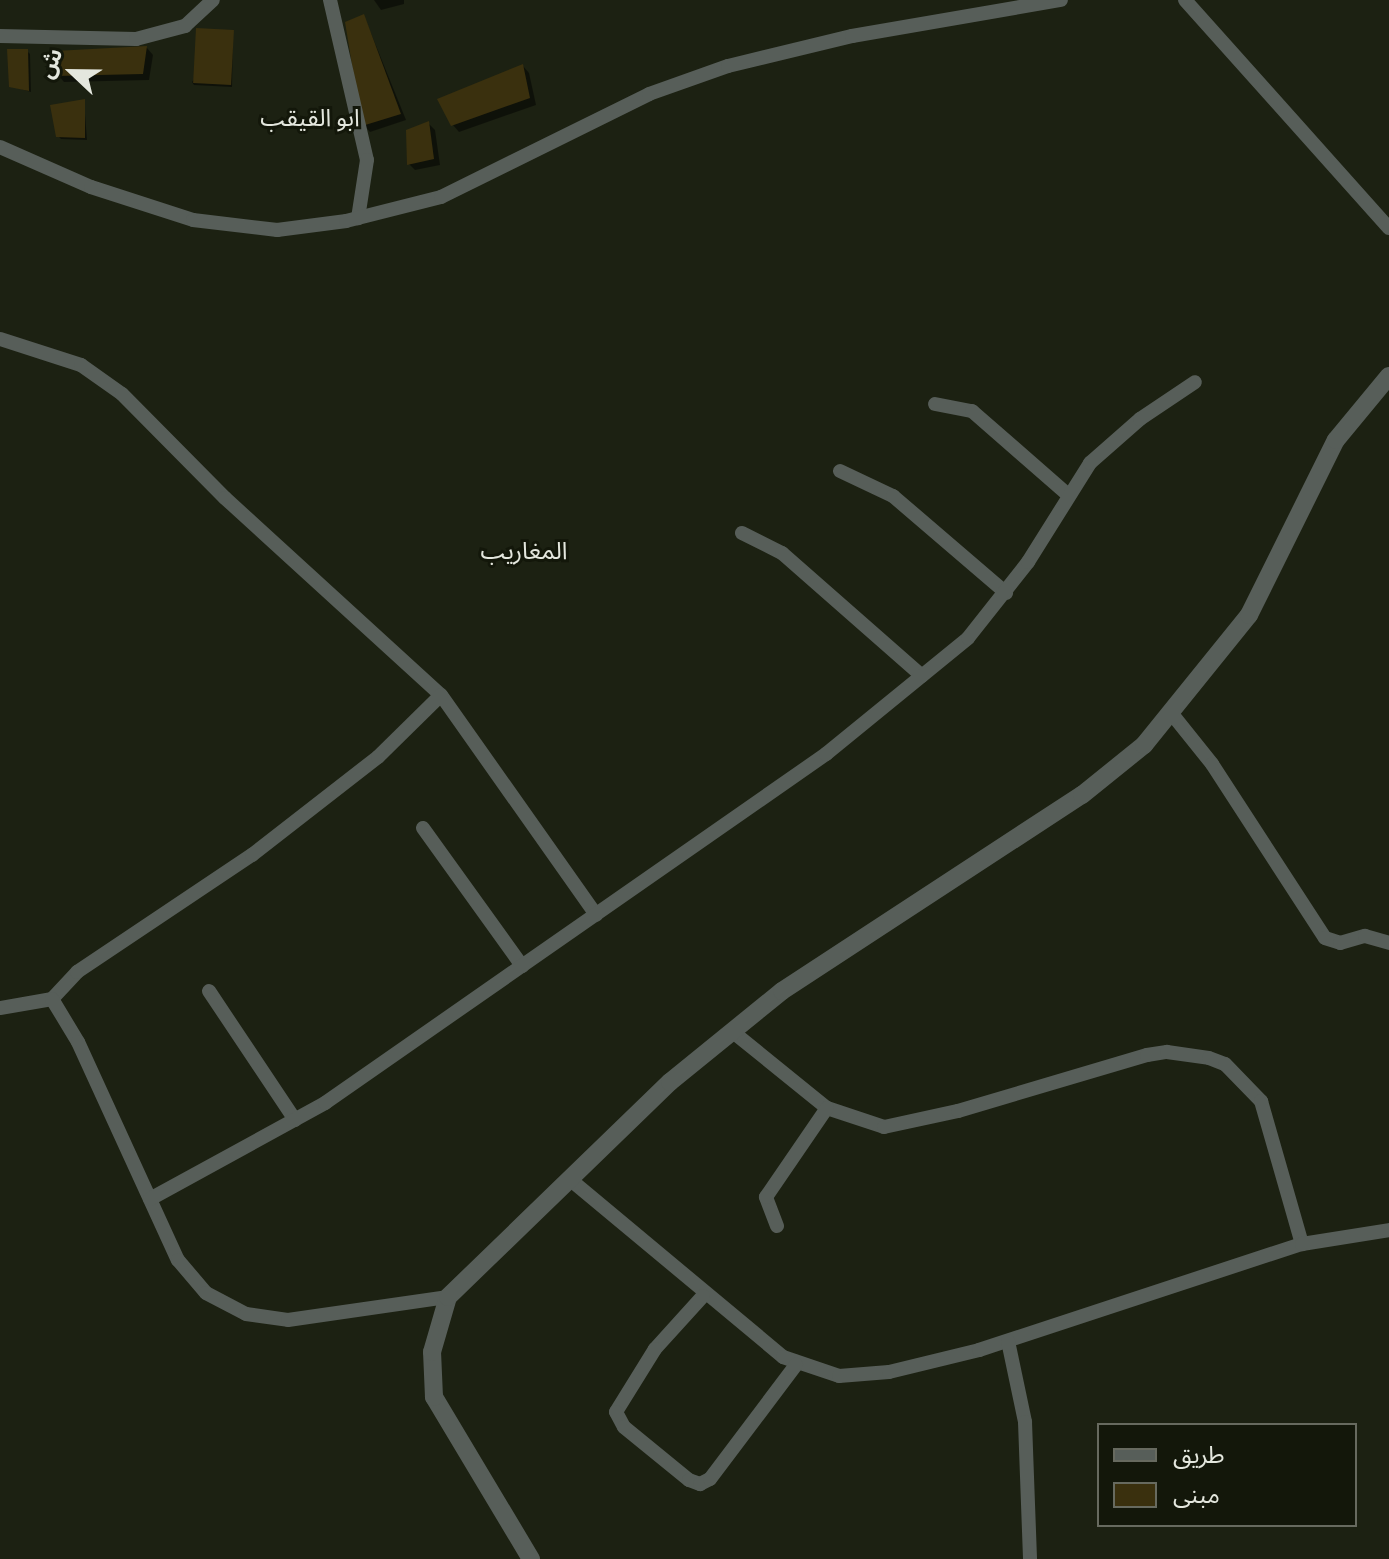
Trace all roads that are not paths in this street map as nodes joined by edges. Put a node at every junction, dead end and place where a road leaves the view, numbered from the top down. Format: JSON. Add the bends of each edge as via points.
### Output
{"nodes":[{"id":1,"x":213,"y":0,"type":"edge"},
{"id":2,"x":330,"y":0,"type":"edge"},
{"id":3,"x":1061,"y":0,"type":"edge"},
{"id":4,"x":1185,"y":0,"type":"edge"},
{"id":5,"x":0,"y":36,"type":"edge"},
{"id":6,"x":0,"y":147,"type":"edge"},
{"id":7,"x":358,"y":218,"type":"junction"},
{"id":8,"x":1389,"y":228,"type":"edge"},
{"id":9,"x":0,"y":339,"type":"edge"},
{"id":10,"x":1389,"y":376,"type":"edge"},
{"id":11,"x":1195,"y":382,"type":"dead end"},
{"id":12,"x":935,"y":404,"type":"dead end"},
{"id":13,"x":840,"y":471,"type":"dead end"},
{"id":14,"x":1066,"y":493,"type":"junction"},
{"id":15,"x":742,"y":533,"type":"dead end"},
{"id":16,"x":1006,"y":593,"type":"junction"},
{"id":17,"x":922,"y":676,"type":"junction"},
{"id":18,"x":441,"y":695,"type":"junction"},
{"id":19,"x":1172,"y":714,"type":"junction"},
{"id":20,"x":423,"y":828,"type":"dead end"},
{"id":21,"x":596,"y":915,"type":"junction"},
{"id":22,"x":1389,"y":943,"type":"edge"},
{"id":23,"x":522,"y":966,"type":"junction"},
{"id":24,"x":209,"y":991,"type":"dead end"},
{"id":25,"x":52,"y":999,"type":"junction"},
{"id":26,"x":0,"y":1008,"type":"edge"},
{"id":27,"x":733,"y":1032,"type":"junction"},
{"id":28,"x":827,"y":1108,"type":"junction"},
{"id":29,"x":295,"y":1120,"type":"junction"},
{"id":30,"x":572,"y":1181,"type":"junction"},
{"id":31,"x":150,"y":1199,"type":"junction"},
{"id":32,"x":777,"y":1226,"type":"dead end"},
{"id":33,"x":1389,"y":1230,"type":"edge"},
{"id":34,"x":1302,"y":1244,"type":"junction"},
{"id":35,"x":703,"y":1296,"type":"junction"},
{"id":36,"x":448,"y":1297,"type":"junction"},
{"id":37,"x":1008,"y":1341,"type":"junction"},
{"id":38,"x":796,"y":1365,"type":"junction"},
{"id":39,"x":531,"y":1559,"type":"edge"},
{"id":40,"x":1030,"y":1559,"type":"edge"}],
"edges":[{"from":1,"to":5,"type":"street","via":[[185,26],[147,37],[89,42]]},
{"from":2,"to":7,"type":"street","via":[[367,160]]},
{"from":3,"to":7,"type":"street","via":[[852,36],[728,66],[649,94],[462,188]]},
{"from":4,"to":8,"type":"street"},
{"from":6,"to":7,"type":"street","via":[[91,187],[205,223],[277,230]]},
{"from":9,"to":18,"type":"street","via":[[81,365],[122,394],[225,498]]},
{"from":10,"to":19,"type":"street","via":[[1336,440],[1249,615]]},
{"from":11,"to":14,"type":"street","via":[[1118,436]]},
{"from":12,"to":14,"type":"street","via":[[972,411]]},
{"from":13,"to":16,"type":"street","via":[[893,496]]},
{"from":14,"to":16,"type":"street"},
{"from":15,"to":17,"type":"street","via":[[782,553]]},
{"from":16,"to":17,"type":"street","via":[[968,638]]},
{"from":17,"to":21,"type":"street","via":[[826,754]]},
{"from":18,"to":21,"type":"street"},
{"from":18,"to":25,"type":"street","via":[[378,757],[252,855],[98,956],[61,985]]},
{"from":19,"to":22,"type":"street","via":[[1212,764],[1325,938],[1340,943],[1365,936]]},
{"from":19,"to":27,"type":"street","via":[[1125,762],[1082,795],[782,991]]},
{"from":20,"to":23,"type":"street"},
{"from":21,"to":23,"type":"street"},
{"from":23,"to":29,"type":"street"},
{"from":24,"to":29,"type":"street"},
{"from":25,"to":26,"type":"street"},
{"from":25,"to":31,"type":"street","via":[[78,1042]]},
{"from":27,"to":28,"type":"street"},
{"from":27,"to":30,"type":"street","via":[[670,1082]]},
{"from":28,"to":32,"type":"street","via":[[766,1197]]},
{"from":28,"to":34,"type":"street","via":[[867,1124],[905,1125],[1147,1055],[1209,1058],[1237,1074],[1261,1101]]},
{"from":29,"to":31,"type":"street"},
{"from":30,"to":35,"type":"street"},
{"from":30,"to":36,"type":"street"},
{"from":31,"to":36,"type":"street","via":[[188,1276],[206,1293],[246,1314],[313,1319]]},
{"from":33,"to":34,"type":"street"},
{"from":34,"to":37,"type":"street"},
{"from":35,"to":38,"type":"street"},
{"from":35,"to":38,"type":"street","via":[[655,1349],[616,1412],[624,1427],[689,1480],[700,1484],[710,1479]]},
{"from":36,"to":39,"type":"street","via":[[432,1352],[434,1397]]},
{"from":37,"to":38,"type":"street","via":[[889,1372],[839,1376]]},
{"from":37,"to":40,"type":"street","via":[[1025,1422]]}]}
